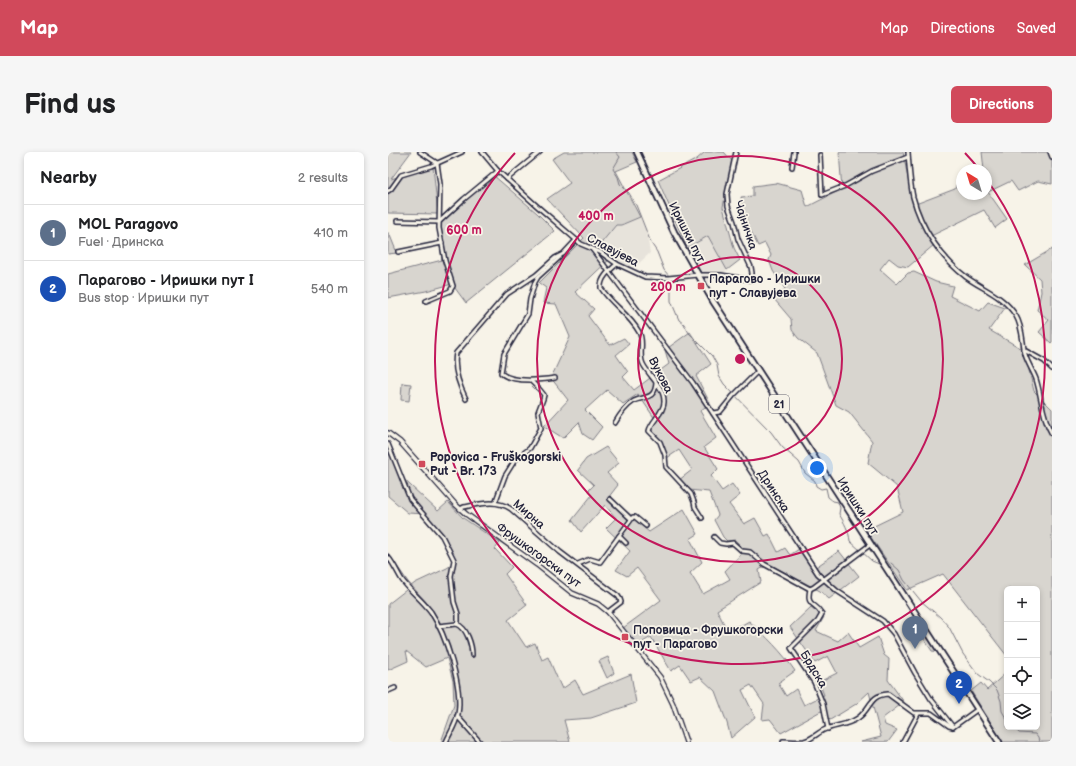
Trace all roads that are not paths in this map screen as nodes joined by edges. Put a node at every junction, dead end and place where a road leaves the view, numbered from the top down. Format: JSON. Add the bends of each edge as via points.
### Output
{"nodes":[{"id":1,"x":420,"y":152,"type":"edge"},
{"id":2,"x":462,"y":152,"type":"edge"},
{"id":3,"x":482,"y":152,"type":"edge"},
{"id":4,"x":540,"y":152,"type":"edge"},
{"id":5,"x":637,"y":152,"type":"edge"},
{"id":6,"x":736,"y":152,"type":"edge"},
{"id":7,"x":794,"y":152,"type":"edge"},
{"id":8,"x":908,"y":152,"type":"edge"},
{"id":9,"x":1050,"y":152,"type":"edge"},
{"id":10,"x":820,"y":155,"type":"dead end"},
{"id":11,"x":908,"y":157,"type":"junction"},
{"id":12,"x":1052,"y":157,"type":"edge"},
{"id":13,"x":438,"y":163,"type":"junction"},
{"id":14,"x":792,"y":167,"type":"dead end"},
{"id":15,"x":498,"y":171,"type":"junction"},
{"id":16,"x":507,"y":179,"type":"junction"},
{"id":17,"x":388,"y":191,"type":"edge"},
{"id":18,"x":397,"y":221,"type":"dead end"},
{"id":19,"x":439,"y":222,"type":"junction"},
{"id":20,"x":576,"y":240,"type":"junction"},
{"id":21,"x":442,"y":243,"type":"junction"},
{"id":22,"x":592,"y":249,"type":"junction"},
{"id":23,"x":398,"y":252,"type":"dead end"},
{"id":24,"x":563,"y":254,"type":"junction"},
{"id":25,"x":617,"y":264,"type":"junction"},
{"id":26,"x":609,"y":271,"type":"junction"},
{"id":27,"x":698,"y":275,"type":"junction"},
{"id":28,"x":751,"y":280,"type":"joint"},
{"id":29,"x":426,"y":301,"type":"dead end"},
{"id":30,"x":1024,"y":350,"type":"junction"},
{"id":31,"x":1052,"y":369,"type":"edge"},
{"id":32,"x":758,"y":371,"type":"junction"},
{"id":33,"x":555,"y":378,"type":"dead end"},
{"id":34,"x":531,"y":381,"type":"junction"},
{"id":35,"x":656,"y":381,"type":"junction"},
{"id":36,"x":466,"y":399,"type":"dead end"},
{"id":37,"x":720,"y":412,"type":"junction"},
{"id":38,"x":713,"y":413,"type":"junction"},
{"id":39,"x":718,"y":420,"type":"junction"},
{"id":40,"x":615,"y":423,"type":"dead end"},
{"id":41,"x":388,"y":433,"type":"edge"},
{"id":42,"x":1052,"y":434,"type":"edge"},
{"id":43,"x":388,"y":444,"type":"edge"},
{"id":44,"x":610,"y":499,"type":"dead end"},
{"id":45,"x":495,"y":502,"type":"junction"},
{"id":46,"x":460,"y":509,"type":"junction"},
{"id":47,"x":702,"y":518,"type":"dead end"},
{"id":48,"x":631,"y":519,"type":"junction"},
{"id":49,"x":646,"y":526,"type":"dead end"},
{"id":50,"x":619,"y":536,"type":"junction"},
{"id":51,"x":714,"y":537,"type":"dead end"},
{"id":52,"x":626,"y":543,"type":"dead end"},
{"id":53,"x":871,"y":544,"type":"junction"},
{"id":54,"x":388,"y":556,"type":"edge"},
{"id":55,"x":578,"y":564,"type":"junction"},
{"id":56,"x":824,"y":580,"type":"junction"},
{"id":57,"x":810,"y":589,"type":"junction"},
{"id":58,"x":608,"y":612,"type":"junction"},
{"id":59,"x":457,"y":624,"type":"junction"},
{"id":60,"x":438,"y":626,"type":"junction"},
{"id":61,"x":472,"y":655,"type":"dead end"},
{"id":62,"x":395,"y":688,"type":"dead end"},
{"id":63,"x":388,"y":691,"type":"edge"},
{"id":64,"x":978,"y":709,"type":"junction"},
{"id":65,"x":918,"y":714,"type":"junction"},
{"id":66,"x":457,"y":716,"type":"junction"},
{"id":67,"x":954,"y":727,"type":"junction"},
{"id":68,"x":828,"y":728,"type":"junction"},
{"id":69,"x":782,"y":741,"type":"edge"},
{"id":70,"x":446,"y":742,"type":"edge"},
{"id":71,"x":480,"y":742,"type":"edge"},
{"id":72,"x":686,"y":742,"type":"edge"},
{"id":73,"x":903,"y":742,"type":"edge"},
{"id":74,"x":998,"y":742,"type":"edge"}],
"edges":[{"from":1,"to":13,"type":"street"},
{"from":2,"to":13,"type":"street"},
{"from":3,"to":15,"type":"street","name":"Славујева"},
{"from":4,"to":16,"type":"street"},
{"from":5,"to":27,"type":"main road","name":"Иришки пут","number":"21","via":[[674,232]]},
{"from":6,"to":28,"type":"street","name":"Чајничка","via":[[727,194],[728,206],[740,245],[751,267]]},
{"from":7,"to":14,"type":"street"},
{"from":8,"to":11,"type":"street"},
{"from":9,"to":12,"type":"street"},
{"from":10,"to":11,"type":"street","via":[[822,195]]},
{"from":11,"to":30,"type":"street","via":[[913,197],[924,227],[945,257],[966,277],[998,296],[1009,306],[1021,326]]},
{"from":13,"to":17,"type":"street","via":[[401,175]]},
{"from":13,"to":19,"type":"street"},
{"from":15,"to":16,"type":"street","name":"Славујева"},
{"from":15,"to":19,"type":"street"},
{"from":16,"to":20,"type":"street","name":"Славујева"},
{"from":18,"to":19,"type":"street"},
{"from":19,"to":21,"type":"street"},
{"from":20,"to":22,"type":"street","name":"Славујева"},
{"from":20,"to":24,"type":"street"},
{"from":21,"to":23,"type":"street"},
{"from":21,"to":29,"type":"street","via":[[453,286],[450,291]]},
{"from":22,"to":25,"type":"street","name":"Славујева"},
{"from":22,"to":26,"type":"street","name":"Дринска"},
{"from":24,"to":34,"type":"street","via":[[535,282],[528,314],[502,361],[502,375]]},
{"from":24,"to":36,"type":"street","via":[[509,292],[456,353],[457,378]]},
{"from":25,"to":26,"type":"street","name":"Вукова"},
{"from":25,"to":27,"type":"street","name":"Славујева","via":[[645,277],[674,278]]},
{"from":26,"to":35,"type":"street","name":"Вукова","via":[[602,280],[601,288],[640,332],[643,343],[642,359]]},
{"from":26,"to":38,"type":"street","name":"Дринска"},
{"from":27,"to":28,"type":"street","name":"Славујева","via":[[732,276]]},
{"from":27,"to":32,"type":"main road","name":"Иришки пут","number":"21"},
{"from":30,"to":31,"type":"street","via":[[1044,361]]},
{"from":30,"to":42,"type":"street","via":[[1037,385],[1043,414]]},
{"from":32,"to":37,"type":"street"},
{"from":32,"to":53,"type":"main road","name":"Иришки пут","number":"21"},
{"from":33,"to":34,"type":"street"},
{"from":34,"to":45,"type":"street","via":[[544,395],[538,412],[541,428],[530,448],[515,460],[505,476]]},
{"from":35,"to":40,"type":"street","via":[[650,396],[628,406]]},
{"from":35,"to":47,"type":"street","name":"Вукова","via":[[664,402],[649,431],[660,442],[666,467],[691,494]]},
{"from":37,"to":38,"type":"street"},
{"from":37,"to":39,"type":"street"},
{"from":38,"to":39,"type":"street","name":"Дринска"},
{"from":39,"to":56,"type":"street","name":"Дринска"},
{"from":41,"to":46,"type":"street","name":"Фрушкогорски пут","via":[[400,442]]},
{"from":43,"to":59,"type":"street","via":[[410,500],[442,536],[454,560],[451,576],[458,614]]},
{"from":44,"to":48,"type":"street"},
{"from":45,"to":46,"type":"street","name":"Мирна"},
{"from":45,"to":55,"type":"street","name":"Мирна","via":[[511,509],[560,552]]},
{"from":46,"to":58,"type":"street","name":"Фрушкогорски пут","via":[[537,564],[572,593],[598,604]]},
{"from":48,"to":49,"type":"street","via":[[635,518]]},
{"from":48,"to":50,"type":"street"},
{"from":50,"to":52,"type":"street"},
{"from":50,"to":55,"type":"street","via":[[600,562],[590,559]]},
{"from":51,"to":57,"type":"street","via":[[720,543],[733,542],[764,564]]},
{"from":53,"to":56,"type":"street"},
{"from":53,"to":64,"type":"main road","name":"Иришки пут","number":"21"},
{"from":54,"to":60,"type":"street","via":[[403,581],[431,612]]},
{"from":55,"to":58,"type":"street","name":"Мирна","via":[[620,599],[620,604]]},
{"from":56,"to":57,"type":"street"},
{"from":56,"to":67,"type":"street","name":"Дринска","via":[[883,621],[894,634],[931,699]]},
{"from":57,"to":68,"type":"street","name":"Брдска","via":[[809,601],[822,614],[791,648],[814,682],[823,704]]},
{"from":58,"to":72,"type":"street","name":"Фрушкогорски пут","via":[[660,677],[673,704]]},
{"from":59,"to":60,"type":"street"},
{"from":59,"to":61,"type":"street","via":[[463,628]]},
{"from":60,"to":66,"type":"street","via":[[454,670]]},
{"from":62,"to":63,"type":"street"},
{"from":64,"to":67,"type":"street"},
{"from":64,"to":74,"type":"main road","name":"Иришки пут","number":"21"},
{"from":65,"to":67,"type":"street","via":[[931,713]]},
{"from":65,"to":68,"type":"street","via":[[888,694],[884,694],[874,699],[859,718]]},
{"from":65,"to":73,"type":"street"},
{"from":66,"to":70,"type":"street"},
{"from":66,"to":71,"type":"street"},
{"from":68,"to":69,"type":"street","via":[[802,742]]}]}
